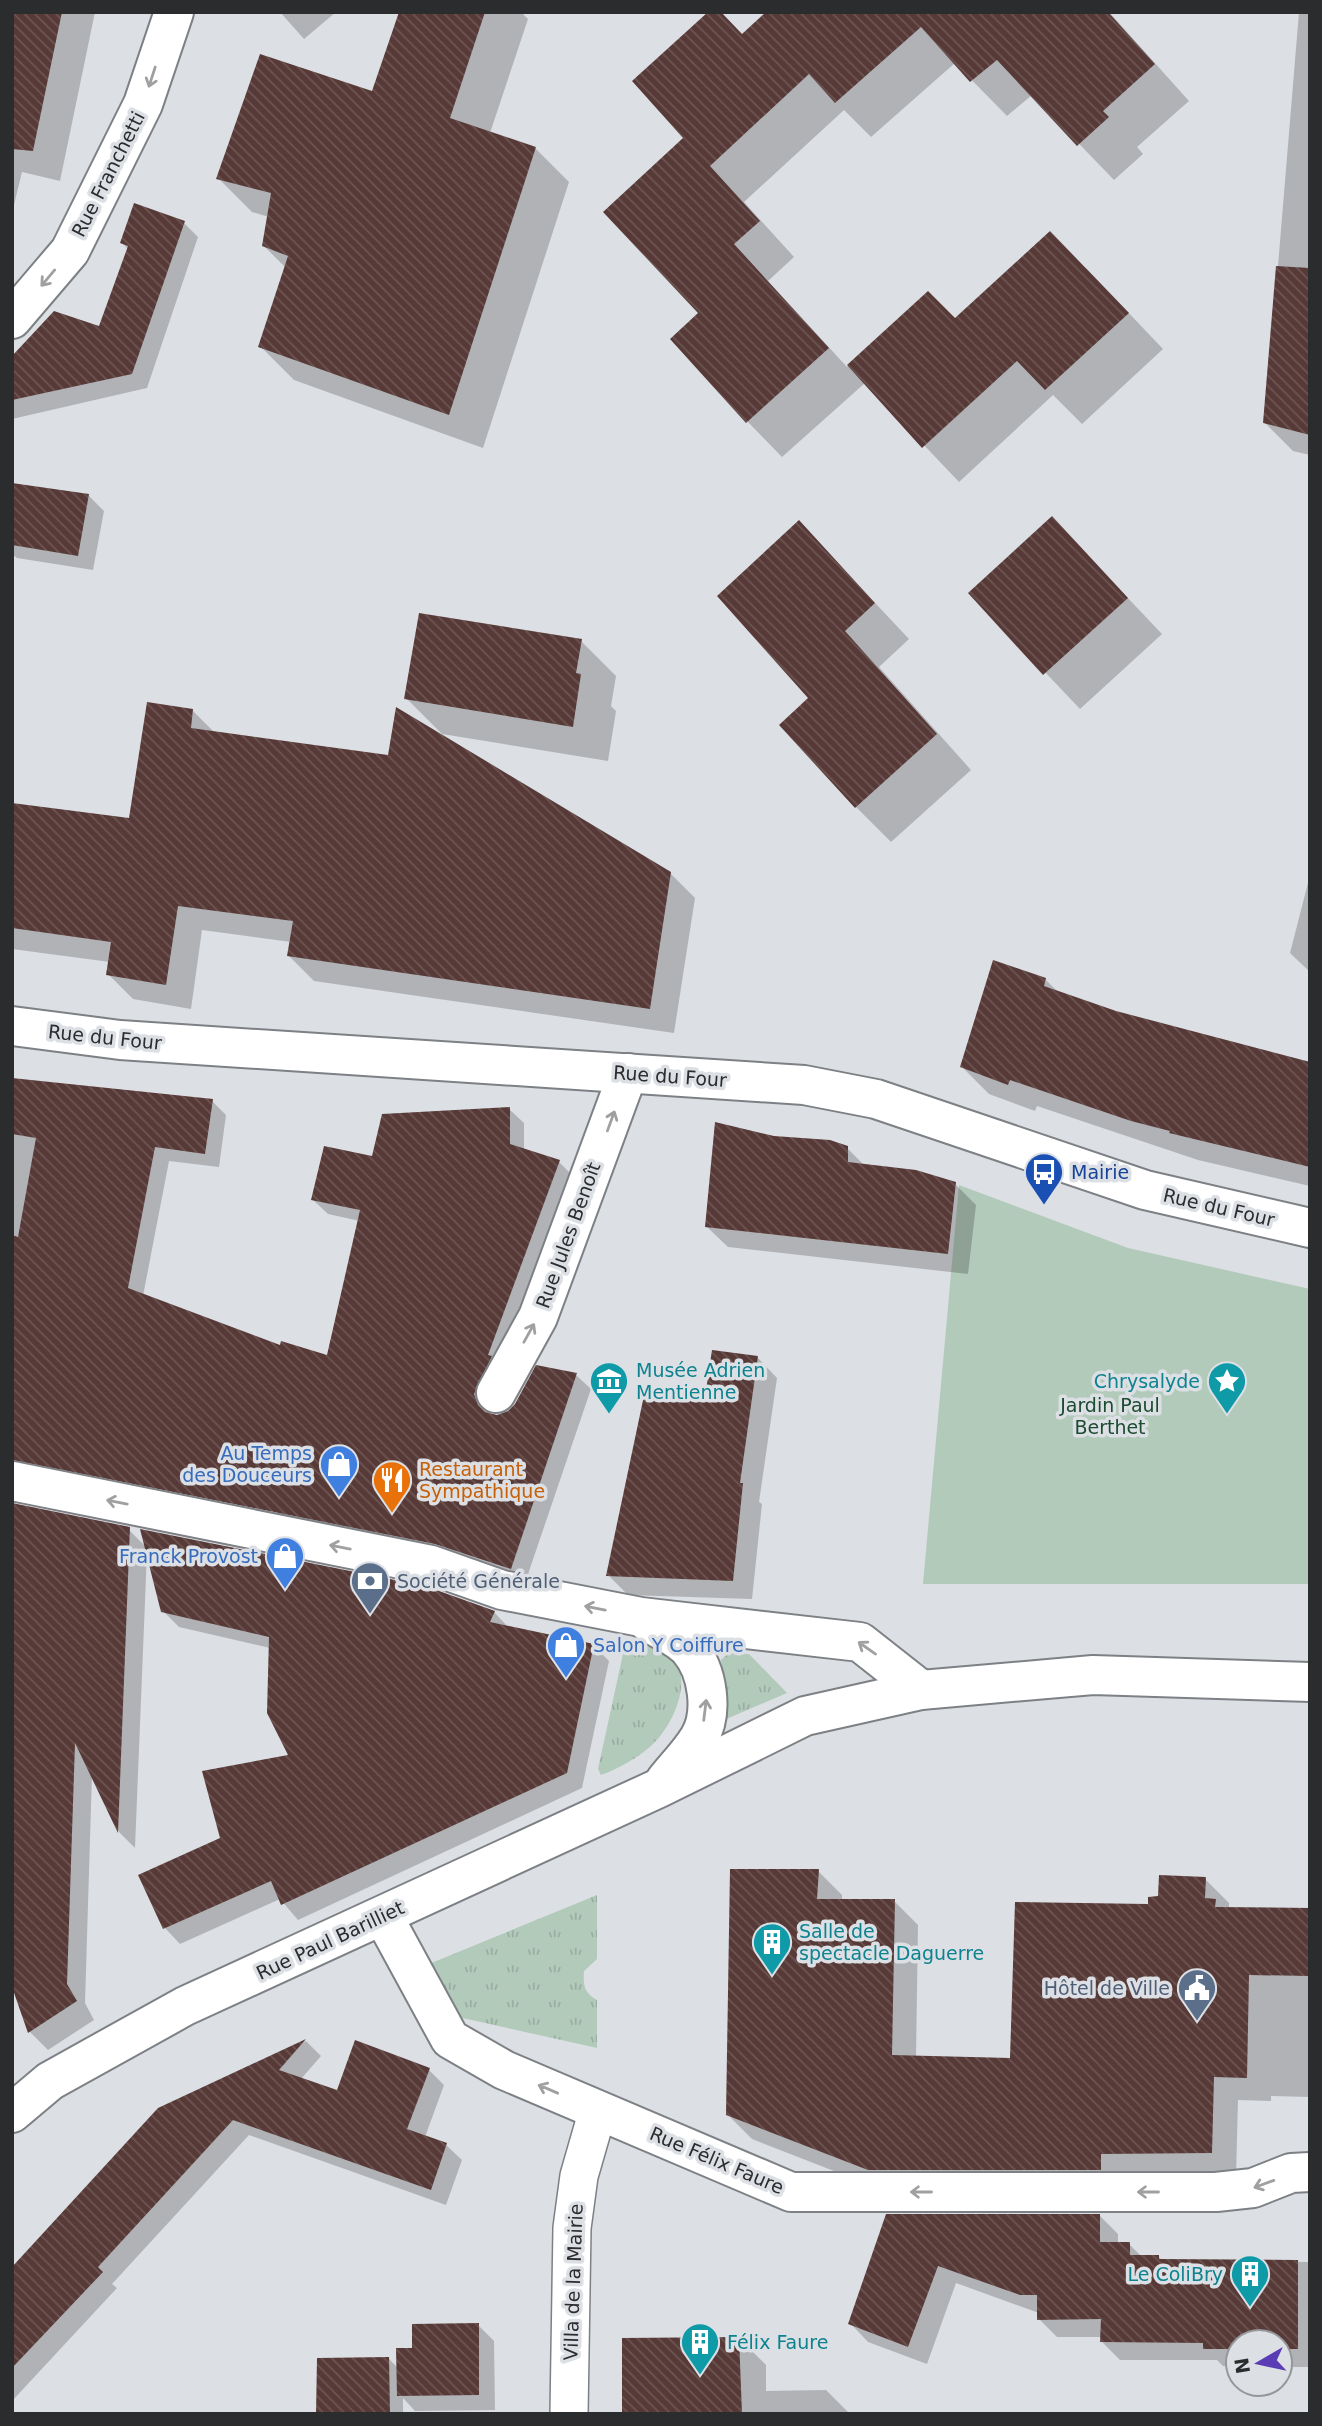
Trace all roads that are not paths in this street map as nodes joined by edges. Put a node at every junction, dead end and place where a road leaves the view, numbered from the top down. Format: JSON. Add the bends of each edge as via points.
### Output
{"nodes":[{"id":1,"x":174,"y":12,"type":"edge"},
{"id":2,"x":12,"y":319,"type":"edge"},
{"id":3,"x":12,"y":1026,"type":"edge"},
{"id":4,"x":628,"y":1073,"type":"junction"},
{"id":5,"x":1310,"y":1228,"type":"edge"},
{"id":6,"x":496,"y":1393,"type":"dead end"},
{"id":7,"x":12,"y":1481,"type":"edge"},
{"id":8,"x":641,"y":1617,"type":"junction"},
{"id":9,"x":1310,"y":1682,"type":"edge"},
{"id":10,"x":921,"y":1690,"type":"junction"},
{"id":11,"x":659,"y":1788,"type":"junction"},
{"id":12,"x":383,"y":1916,"type":"junction"},
{"id":13,"x":598,"y":2110,"type":"junction"},
{"id":14,"x":12,"y":2113,"type":"edge"},
{"id":15,"x":1310,"y":2172,"type":"edge"},
{"id":16,"x":569,"y":2414,"type":"edge"}],
"edges":[{"from":1,"to":2,"type":"street","name":"Rue Franchetti","one_way":true,"via":[[144,104],[70,251]]},
{"from":3,"to":4,"type":"street","name":"Rue du Four","via":[[120,1040]]},
{"from":4,"to":5,"type":"street","name":"Rue du Four","via":[[804,1085],[876,1099],[1117,1181]]},
{"from":6,"to":4,"type":"street","name":"Rue Jules Benoît","one_way":true,"via":[[538,1317]]},
{"from":8,"to":7,"type":"street","one_way":true,"via":[[502,1590],[431,1565]]},
{"from":10,"to":8,"type":"street","one_way":true,"via":[[860,1642]]},
{"from":11,"to":8,"type":"street","name":"Rue Paul Barilliet","one_way":true,"via":[[701,1735],[707,1689],[689,1649]]},
{"from":9,"to":10,"type":"street","name":"Rue Paul Barilliet","via":[[1093,1675]]},
{"from":10,"to":11,"type":"street","name":"Rue Paul Barilliet","via":[[805,1716]]},
{"from":11,"to":12,"type":"street","name":"Rue Paul Barilliet"},
{"from":13,"to":12,"type":"street","name":"Rue Félix Faure","one_way":true,"via":[[503,2070],[450,2039]]},
{"from":12,"to":14,"type":"street","name":"Rue Paul Barilliet","via":[[185,2006],[50,2081]]},
{"from":15,"to":13,"type":"street","name":"Rue Félix Faure","one_way":true,"via":[[1291,2173],[1253,2188],[1216,2192],[791,2192]]},
{"from":13,"to":16,"type":"street","name":"Villa de la Mairie","via":[[579,2176],[572,2228]]}]}
